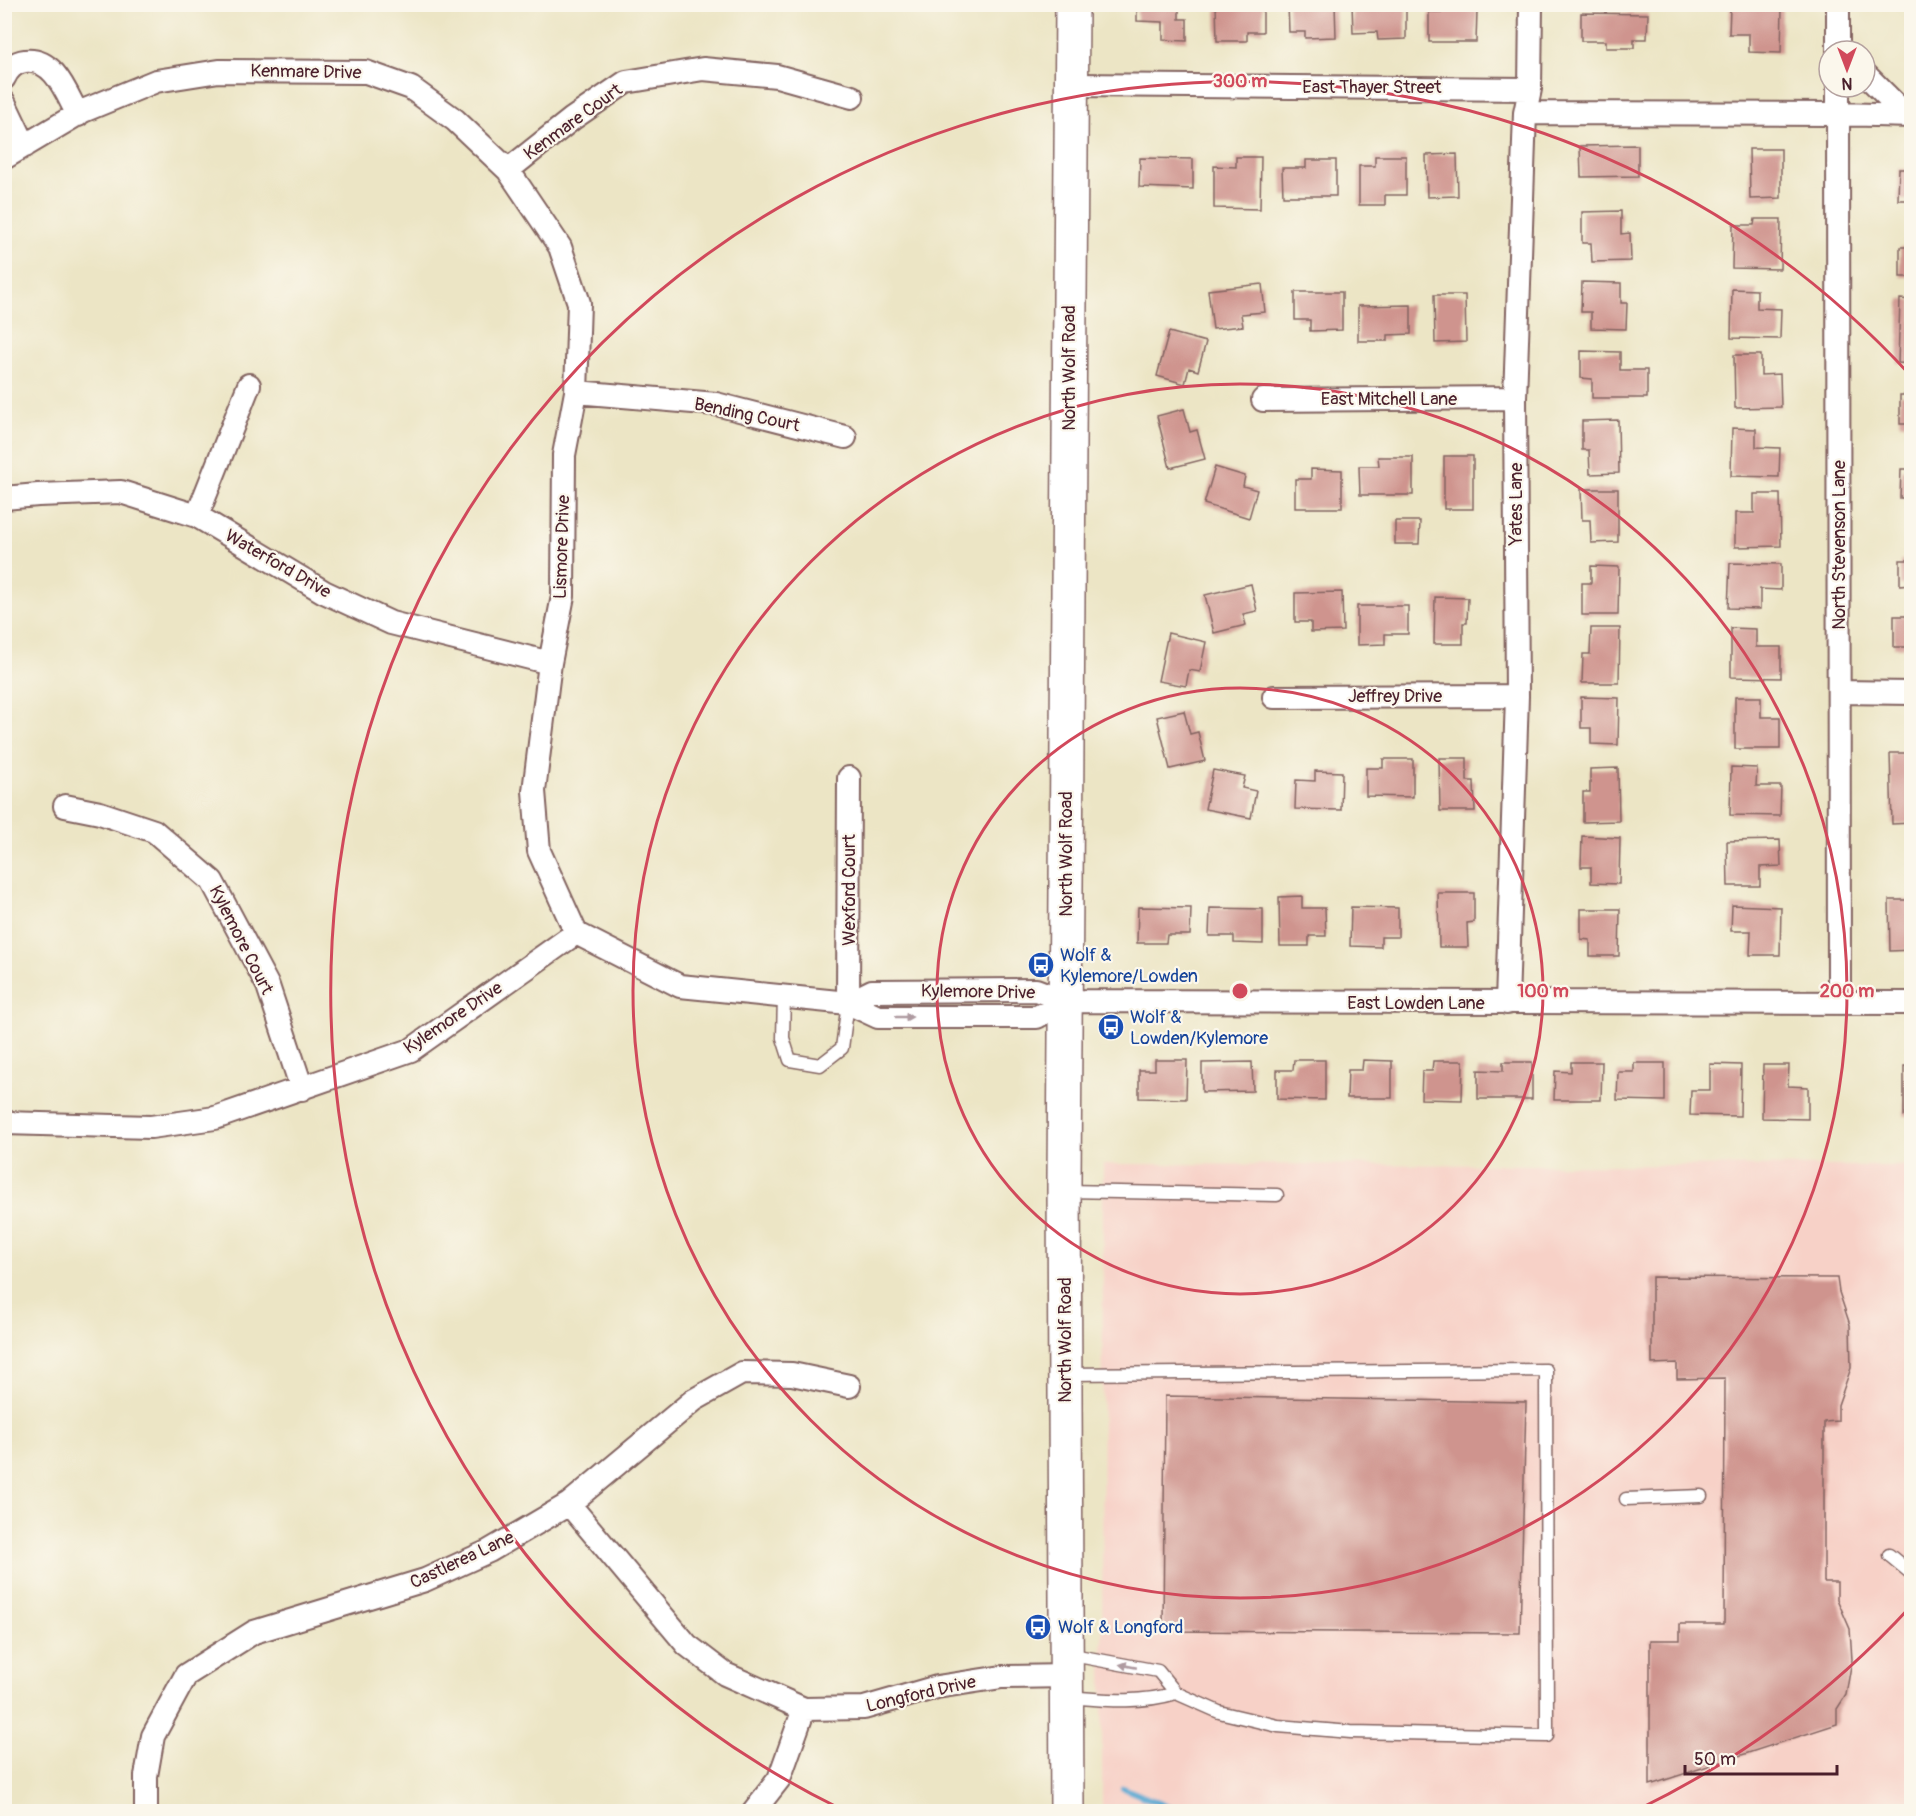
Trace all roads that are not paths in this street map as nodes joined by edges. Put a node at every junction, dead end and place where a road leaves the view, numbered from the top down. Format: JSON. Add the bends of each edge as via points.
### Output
{"nodes":[{"id":1,"x":1072,"y":4,"type":"edge"},
{"id":2,"x":1531,"y":4,"type":"edge"},
{"id":3,"x":1838,"y":4,"type":"edge"},
{"id":4,"x":1839,"y":39,"type":"edge"},
{"id":5,"x":4,"y":78,"type":"edge"},
{"id":6,"x":1877,"y":85,"type":"edge"},
{"id":7,"x":1071,"y":86,"type":"junction"},
{"id":8,"x":1530,"y":88,"type":"junction"},
{"id":9,"x":852,"y":97,"type":"dead end"},
{"id":10,"x":1838,"y":99,"type":"edge"},
{"id":11,"x":4,"y":102,"type":"edge"},
{"id":12,"x":1525,"y":113,"type":"junction"},
{"id":13,"x":1838,"y":114,"type":"junction"},
{"id":14,"x":78,"y":115,"type":"junction"},
{"id":15,"x":1909,"y":116,"type":"edge"},
{"id":16,"x":25,"y":147,"type":"junction"},
{"id":17,"x":4,"y":158,"type":"edge"},
{"id":18,"x":508,"y":170,"type":"junction"},
{"id":19,"x":249,"y":385,"type":"dead end"},
{"id":20,"x":576,"y":392,"type":"junction"},
{"id":21,"x":1515,"y":398,"type":"junction"},
{"id":22,"x":1263,"y":400,"type":"dead end"},
{"id":23,"x":845,"y":437,"type":"dead end"},
{"id":24,"x":4,"y":498,"type":"edge"},
{"id":25,"x":197,"y":516,"type":"junction"},
{"id":26,"x":550,"y":663,"type":"junction"},
{"id":27,"x":1839,"y":692,"type":"junction"},
{"id":28,"x":1911,"y":693,"type":"edge"},
{"id":29,"x":1517,"y":696,"type":"junction"},
{"id":30,"x":1274,"y":697,"type":"dead end"},
{"id":31,"x":849,"y":778,"type":"dead end"},
{"id":32,"x":65,"y":806,"type":"dead end"},
{"id":33,"x":576,"y":933,"type":"junction"},
{"id":34,"x":784,"y":996,"type":"junction"},
{"id":35,"x":1065,"y":1001,"type":"junction"},
{"id":36,"x":1839,"y":1002,"type":"junction"},
{"id":37,"x":848,"y":1003,"type":"junction"},
{"id":38,"x":1507,"y":1003,"type":"junction"},
{"id":39,"x":1911,"y":1003,"type":"edge"},
{"id":40,"x":302,"y":1089,"type":"junction"},
{"id":41,"x":4,"y":1123,"type":"edge"},
{"id":42,"x":1064,"y":1191,"type":"junction"},
{"id":43,"x":1276,"y":1195,"type":"dead end"},
{"id":44,"x":1064,"y":1374,"type":"junction"},
{"id":45,"x":849,"y":1386,"type":"dead end"},
{"id":46,"x":1701,"y":1496,"type":"dead end"},
{"id":47,"x":1626,"y":1498,"type":"dead end"},
{"id":48,"x":569,"y":1504,"type":"junction"},
{"id":49,"x":1889,"y":1556,"type":"dead end"},
{"id":50,"x":1911,"y":1574,"type":"edge"},
{"id":51,"x":1067,"y":1675,"type":"junction"},
{"id":52,"x":1176,"y":1693,"type":"junction"},
{"id":53,"x":804,"y":1709,"type":"junction"},
{"id":54,"x":146,"y":1812,"type":"edge"},
{"id":55,"x":753,"y":1812,"type":"edge"},
{"id":56,"x":1067,"y":1812,"type":"edge"}],
"edges":[{"from":1,"to":7,"type":"main road","name":"North Wolf Road"},
{"from":2,"to":8,"type":"street","name":"Yates Lane"},
{"from":3,"to":4,"type":"street"},
{"from":5,"to":14,"type":"street","via":[[11,67],[22,61],[48,65]]},
{"from":6,"to":15,"type":"street"},
{"from":7,"to":8,"type":"street","name":"East Thayer Street"},
{"from":7,"to":35,"type":"main road","name":"North Wolf Road"},
{"from":8,"to":12,"type":"street","name":"Yates Lane"},
{"from":9,"to":18,"type":"street","name":"Kenmare Court","via":[[777,76],[703,69],[626,82]]},
{"from":10,"to":13,"type":"street","name":"North Stevenson Lane"},
{"from":11,"to":16,"type":"street"},
{"from":12,"to":13,"type":"street"},
{"from":12,"to":21,"type":"street","name":"Yates Lane"},
{"from":13,"to":15,"type":"street"},
{"from":13,"to":27,"type":"street","name":"North Stevenson Lane"},
{"from":14,"to":16,"type":"street","name":"Kenmare Drive"},
{"from":14,"to":18,"type":"street","name":"Kenmare Drive","via":[[156,81],[219,71],[366,72],[411,87],[456,120]]},
{"from":16,"to":17,"type":"street","name":"Kenmare Drive"},
{"from":18,"to":20,"type":"street","name":"Lismore Drive","via":[[560,247],[579,303]]},
{"from":19,"to":25,"type":"street"},
{"from":20,"to":23,"type":"street","name":"Bending Court","via":[[716,404]]},
{"from":20,"to":26,"type":"street","name":"Lismore Drive","via":[[564,455],[563,596]]},
{"from":21,"to":22,"type":"street","name":"East Mitchell Lane"},
{"from":21,"to":29,"type":"street","name":"Yates Lane"},
{"from":24,"to":25,"type":"street","name":"Waterford Drive","via":[[121,492]]},
{"from":25,"to":26,"type":"street","name":"Waterford Drive","via":[[324,592],[391,623]]},
{"from":26,"to":33,"type":"street","name":"Lismore Drive","via":[[534,791],[539,851]]},
{"from":27,"to":28,"type":"street"},
{"from":27,"to":36,"type":"street","name":"North Stevenson Lane"},
{"from":29,"to":30,"type":"street","name":"Jeffrey Drive"},
{"from":29,"to":38,"type":"street","name":"Yates Lane"},
{"from":31,"to":37,"type":"street","name":"Wexford Court"},
{"from":32,"to":40,"type":"street","name":"Kylemore Court","via":[[154,831],[212,881],[268,986]]},
{"from":33,"to":34,"type":"street","via":[[680,986]]},
{"from":33,"to":40,"type":"street","name":"Kylemore Drive","via":[[411,1050]]},
{"from":34,"to":37,"type":"street"},
{"from":34,"to":37,"type":"lane","via":[[783,1038],[790,1060],[820,1065],[842,1048]]},
{"from":35,"to":37,"type":"street","name":"Kylemore Drive","via":[[1036,990],[872,991]]},
{"from":35,"to":38,"type":"street","name":"East Lowden Lane"},
{"from":35,"to":42,"type":"main road","name":"North Wolf Road"},
{"from":36,"to":38,"type":"street","name":"East Lowden Lane"},
{"from":36,"to":39,"type":"street","name":"East Lowden Lane"},
{"from":40,"to":41,"type":"street","name":"Kylemore Drive","via":[[215,1118],[151,1127]]},
{"from":42,"to":43,"type":"lane"},
{"from":42,"to":44,"type":"main road","name":"North Wolf Road"},
{"from":44,"to":51,"type":"main road","name":"North Wolf Road"},
{"from":44,"to":52,"type":"lane","via":[[1546,1370],[1547,1736],[1351,1732],[1278,1726],[1219,1712]]},
{"from":45,"to":48,"type":"street","name":"Castlerea Lane","via":[[792,1374],[742,1373],[694,1400]]},
{"from":46,"to":47,"type":"lane"},
{"from":48,"to":53,"type":"street","name":"Longford Drive","via":[[687,1646],[725,1674]]},
{"from":48,"to":54,"type":"street","name":"Castlerea Lane","via":[[489,1551],[425,1580],[254,1632],[186,1675],[153,1736],[146,1776]]},
{"from":49,"to":50,"type":"lane"},
{"from":51,"to":52,"type":"lane","via":[[1115,1701],[1155,1700]]},
{"from":52,"to":51,"type":"lane","one_way":true,"via":[[1158,1671]]},
{"from":51,"to":53,"type":"street","name":"Longford Drive","via":[[1002,1677],[937,1687],[864,1708]]},
{"from":51,"to":56,"type":"main road","name":"North Wolf Road"},
{"from":53,"to":55,"type":"street","via":[[779,1779]]}]}
